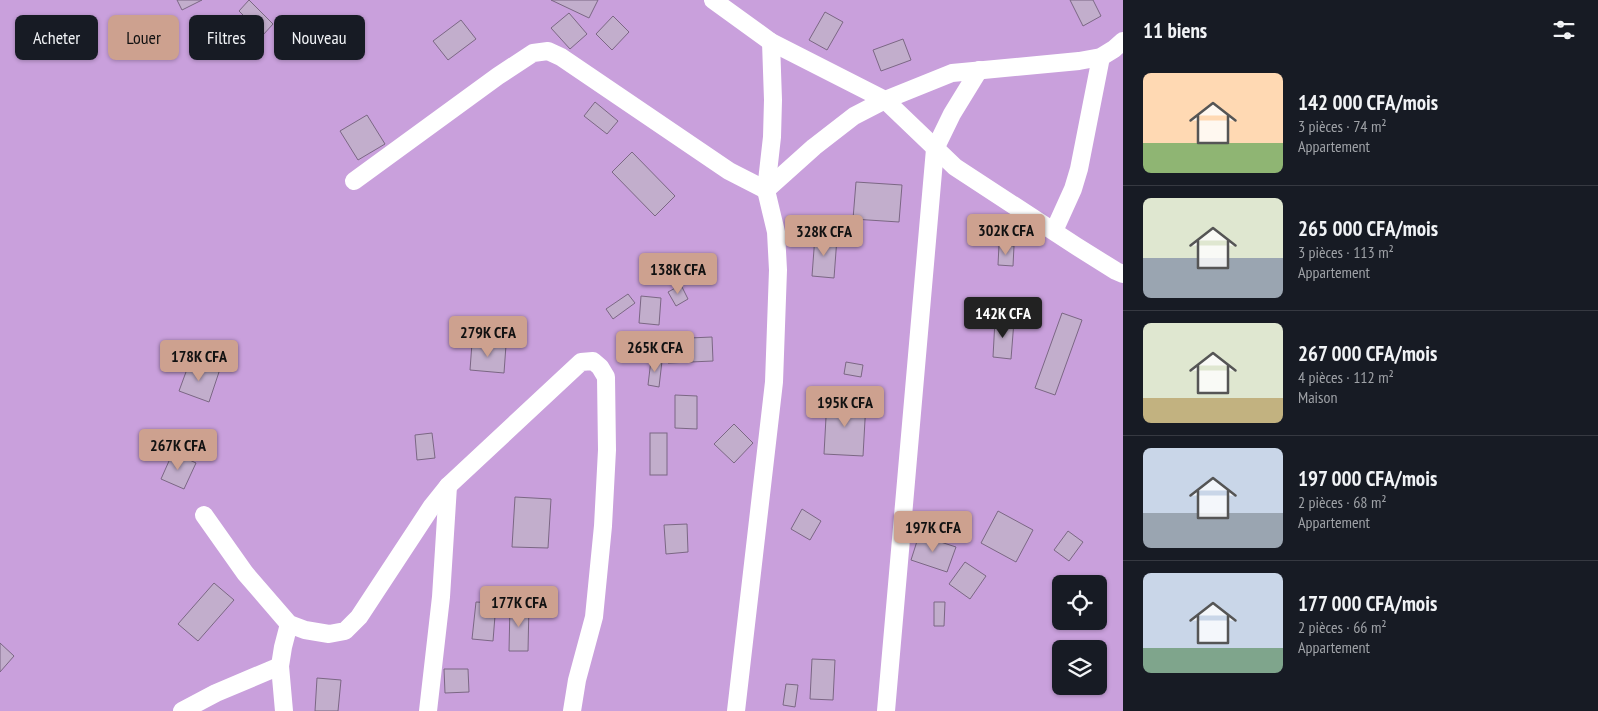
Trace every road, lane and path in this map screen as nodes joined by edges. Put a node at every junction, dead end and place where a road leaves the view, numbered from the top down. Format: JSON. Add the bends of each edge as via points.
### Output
{"nodes":[{"id":1,"x":713,"y":0,"type":"edge"},
{"id":2,"x":1123,"y":41,"type":"edge"},
{"id":3,"x":770,"y":42,"type":"junction"},
{"id":4,"x":1101,"y":57,"type":"junction"},
{"id":5,"x":979,"y":70,"type":"junction"},
{"id":6,"x":885,"y":100,"type":"junction"},
{"id":7,"x":935,"y":149,"type":"junction"},
{"id":8,"x":354,"y":181,"type":"dead end"},
{"id":9,"x":766,"y":190,"type":"junction"},
{"id":10,"x":1054,"y":231,"type":"junction"},
{"id":11,"x":1123,"y":274,"type":"edge"},
{"id":12,"x":448,"y":486,"type":"junction"},
{"id":13,"x":204,"y":515,"type":"dead end"},
{"id":14,"x":289,"y":624,"type":"junction"},
{"id":15,"x":280,"y":666,"type":"junction"},
{"id":16,"x":182,"y":711,"type":"edge"},
{"id":17,"x":284,"y":711,"type":"edge"},
{"id":18,"x":428,"y":711,"type":"edge"},
{"id":19,"x":572,"y":711,"type":"edge"},
{"id":20,"x":736,"y":711,"type":"edge"},
{"id":21,"x":886,"y":711,"type":"edge"}],
"edges":[{"from":1,"to":3,"type":"street"},
{"from":2,"to":4,"type":"street"},
{"from":3,"to":6,"type":"street"},
{"from":3,"to":9,"type":"street","via":[[773,100]]},
{"from":4,"to":5,"type":"street"},
{"from":4,"to":10,"type":"street","via":[[1074,189]]},
{"from":5,"to":6,"type":"street","via":[[952,73]]},
{"from":5,"to":7,"type":"street"},
{"from":6,"to":7,"type":"street"},
{"from":6,"to":9,"type":"street","via":[[854,116]]},
{"from":7,"to":10,"type":"street","via":[[981,185]]},
{"from":7,"to":21,"type":"street"},
{"from":8,"to":9,"type":"street","via":[[533,53],[548,51],[562,57],[729,172]]},
{"from":9,"to":20,"type":"street","via":[[776,232],[778,270],[774,382]]},
{"from":10,"to":11,"type":"street"},
{"from":12,"to":14,"type":"street","via":[[359,617],[345,630],[329,634]]},
{"from":12,"to":18,"type":"street","via":[[441,597]]},
{"from":12,"to":19,"type":"street","via":[[581,362],[593,361],[600,367],[606,377],[608,450],[601,555],[594,617]]},
{"from":13,"to":14,"type":"street","via":[[245,574]]},
{"from":14,"to":15,"type":"street"},
{"from":15,"to":16,"type":"street"},
{"from":15,"to":17,"type":"street"}]}
